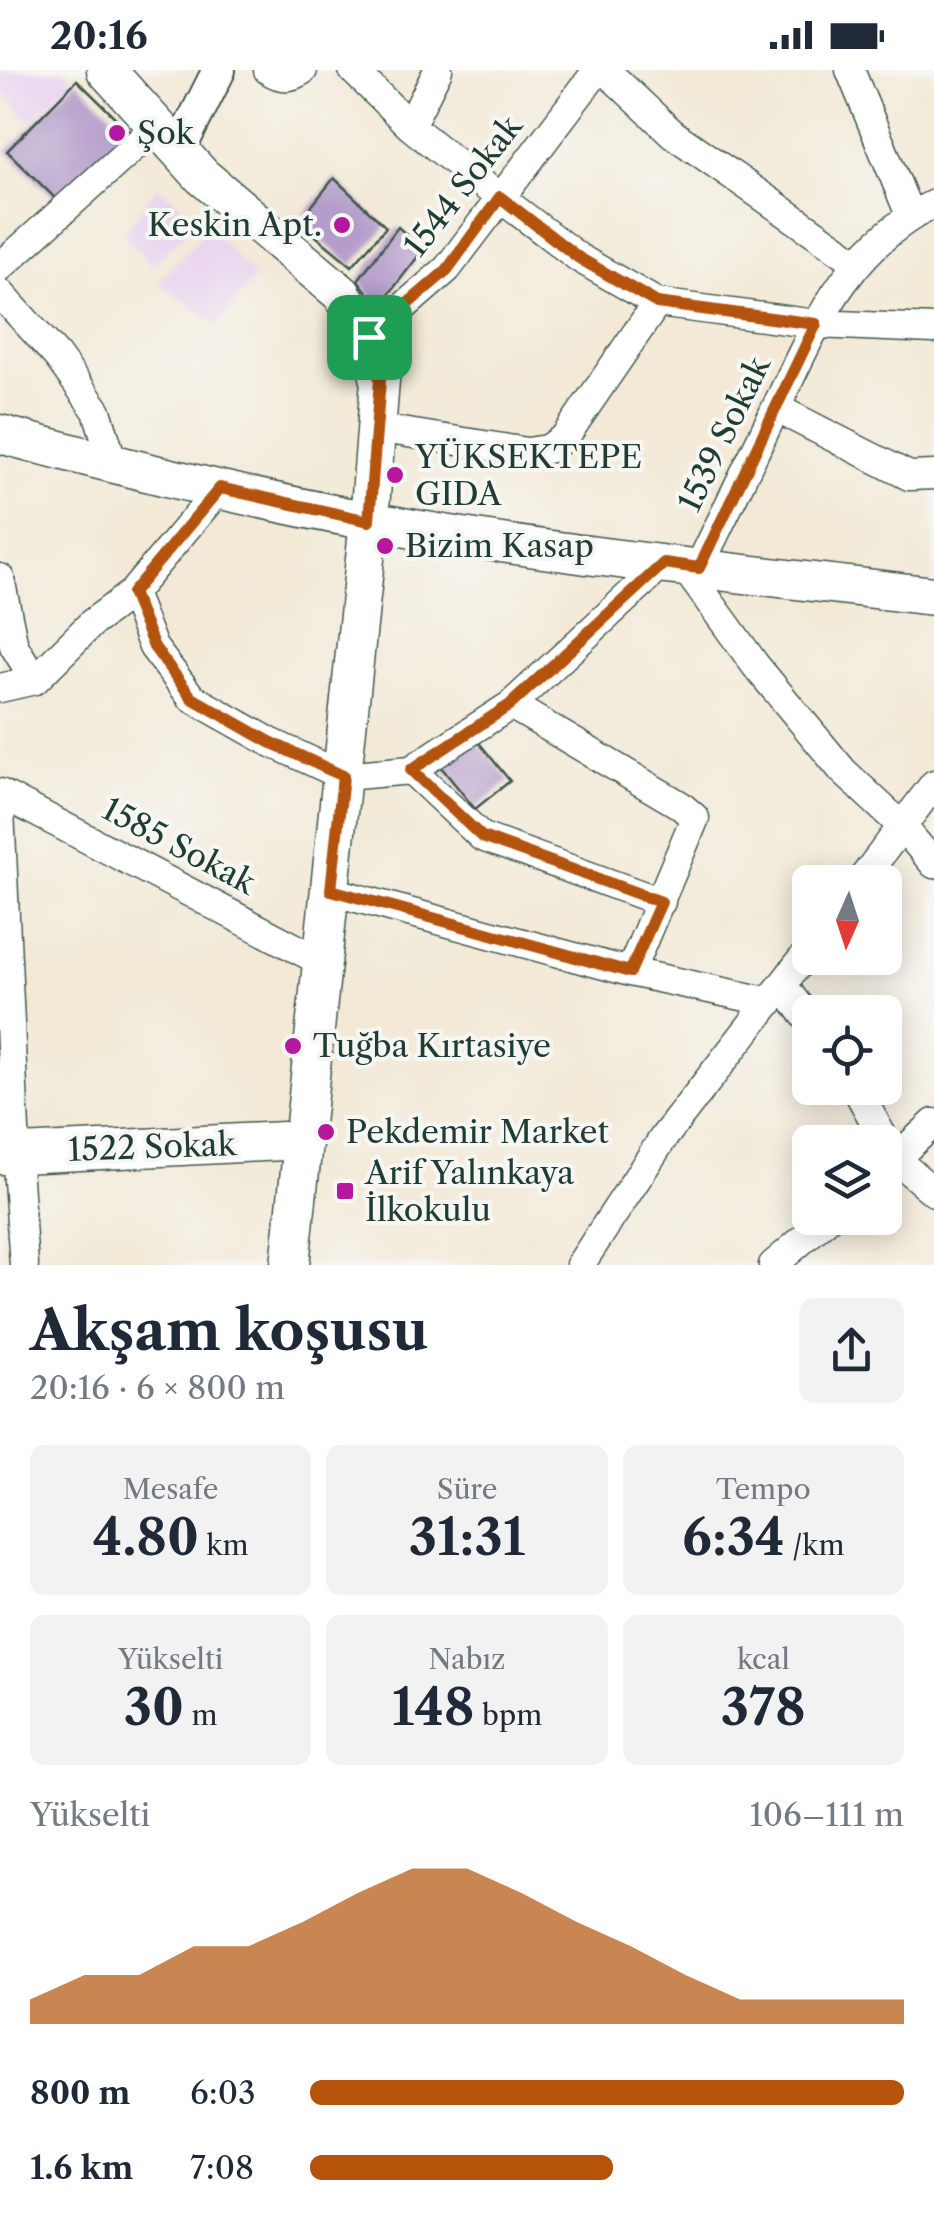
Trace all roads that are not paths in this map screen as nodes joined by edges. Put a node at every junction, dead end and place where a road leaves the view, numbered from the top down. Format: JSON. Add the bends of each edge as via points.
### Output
{"nodes":[{"id":1,"x":106,"y":70,"type":"edge"},
{"id":2,"x":219,"y":70,"type":"edge"},
{"id":3,"x":268,"y":70,"type":"edge"},
{"id":4,"x":303,"y":70,"type":"edge"},
{"id":5,"x":353,"y":70,"type":"edge"},
{"id":6,"x":438,"y":70,"type":"edge"},
{"id":7,"x":603,"y":70,"type":"edge"},
{"id":8,"x":850,"y":70,"type":"edge"},
{"id":9,"x":410,"y":126,"type":"junction"},
{"id":10,"x":169,"y":136,"type":"junction"},
{"id":11,"x":500,"y":197,"type":"junction"},
{"id":12,"x":922,"y":210,"type":"edge"},
{"id":13,"x":858,"y":264,"type":"junction"},
{"id":14,"x":0,"y":267,"type":"edge"},
{"id":15,"x":0,"y":293,"type":"edge"},
{"id":16,"x":657,"y":303,"type":"junction"},
{"id":17,"x":816,"y":324,"type":"junction"},
{"id":18,"x":934,"y":328,"type":"edge"},
{"id":19,"x":369,"y":337,"type":"junction"},
{"id":20,"x":776,"y":408,"type":"junction"},
{"id":21,"x":376,"y":428,"type":"junction"},
{"id":22,"x":0,"y":434,"type":"edge"},
{"id":23,"x":114,"y":463,"type":"junction"},
{"id":24,"x":934,"y":475,"type":"edge"},
{"id":25,"x":220,"y":488,"type":"junction"},
{"id":26,"x":369,"y":521,"type":"junction"},
{"id":27,"x":682,"y":565,"type":"junction"},
{"id":28,"x":0,"y":578,"type":"edge"},
{"id":29,"x":132,"y":593,"type":"junction"},
{"id":30,"x":934,"y":596,"type":"edge"},
{"id":31,"x":35,"y":680,"type":"junction"},
{"id":32,"x":0,"y":688,"type":"edge"},
{"id":33,"x":510,"y":705,"type":"junction"},
{"id":34,"x":411,"y":770,"type":"junction"},
{"id":35,"x":343,"y":776,"type":"junction"},
{"id":36,"x":934,"y":784,"type":"edge"},
{"id":37,"x":0,"y":794,"type":"edge"},
{"id":38,"x":0,"y":810,"type":"edge"},
{"id":39,"x":902,"y":826,"type":"junction"},
{"id":40,"x":934,"y":864,"type":"edge"},
{"id":41,"x":873,"y":865,"type":"edge"},
{"id":42,"x":331,"y":890,"type":"junction"},
{"id":43,"x":661,"y":902,"type":"junction"},
{"id":44,"x":324,"y":963,"type":"junction"},
{"id":45,"x":630,"y":972,"type":"junction"},
{"id":46,"x":792,"y":972,"type":"edge"},
{"id":47,"x":776,"y":993,"type":"junction"},
{"id":48,"x":792,"y":1007,"type":"edge"},
{"id":49,"x":934,"y":1123,"type":"edge"},
{"id":50,"x":304,"y":1140,"type":"junction"},
{"id":51,"x":902,"y":1153,"type":"edge"},
{"id":52,"x":8,"y":1154,"type":"edge"},
{"id":53,"x":902,"y":1172,"type":"edge"},
{"id":54,"x":934,"y":1192,"type":"edge"},
{"id":55,"x":808,"y":1235,"type":"edge"},
{"id":56,"x":24,"y":1265,"type":"edge"},
{"id":57,"x":290,"y":1265,"type":"edge"},
{"id":58,"x":580,"y":1265,"type":"edge"},
{"id":59,"x":772,"y":1265,"type":"edge"}],
"edges":[{"from":1,"to":10,"type":"main road"},
{"from":2,"to":10,"type":"street"},
{"from":3,"to":4,"type":"street","via":[[280,77]]},
{"from":5,"to":9,"type":"street"},
{"from":6,"to":9,"type":"street"},
{"from":7,"to":11,"type":"street","name":"1544 Sokak"},
{"from":7,"to":13,"type":"street","via":[[673,134]]},
{"from":8,"to":12,"type":"street"},
{"from":9,"to":11,"type":"street"},
{"from":10,"to":14,"type":"street"},
{"from":10,"to":19,"type":"main road","via":[[202,176],[342,294]]},
{"from":11,"to":16,"type":"street","via":[[579,258]]},
{"from":11,"to":19,"type":"street","name":"1544 Sokak","via":[[447,270]]},
{"from":12,"to":13,"type":"street","name":"1539 Sokak"},
{"from":13,"to":17,"type":"street","name":"1539 Sokak"},
{"from":15,"to":23,"type":"street","via":[[96,411]]},
{"from":16,"to":17,"type":"street"},
{"from":16,"to":21,"type":"street","via":[[565,437],[548,449],[528,452]]},
{"from":17,"to":18,"type":"street"},
{"from":17,"to":20,"type":"street","name":"1539 Sokak"},
{"from":19,"to":21,"type":"main road","via":[[380,380]]},
{"from":20,"to":24,"type":"street","via":[[909,476]]},
{"from":20,"to":27,"type":"street","name":"1539 Sokak"},
{"from":21,"to":26,"type":"main road"},
{"from":22,"to":23,"type":"main road"},
{"from":23,"to":25,"type":"main road"},
{"from":25,"to":26,"type":"main road"},
{"from":25,"to":29,"type":"street"},
{"from":26,"to":27,"type":"main road"},
{"from":26,"to":35,"type":"main road"},
{"from":27,"to":30,"type":"main road"},
{"from":27,"to":33,"type":"street"},
{"from":27,"to":39,"type":"street","via":[[842,771]]},
{"from":28,"to":31,"type":"street","via":[[14,646]]},
{"from":29,"to":31,"type":"street"},
{"from":29,"to":35,"type":"street","via":[[154,647],[192,698]]},
{"from":31,"to":32,"type":"street"},
{"from":33,"to":34,"type":"street"},
{"from":33,"to":43,"type":"street","via":[[695,818]]},
{"from":34,"to":35,"type":"street"},
{"from":34,"to":43,"type":"street","via":[[482,837]]},
{"from":35,"to":42,"type":"main road"},
{"from":36,"to":39,"type":"street"},
{"from":37,"to":44,"type":"street","name":"1585 Sokak"},
{"from":38,"to":52,"type":"street"},
{"from":39,"to":40,"type":"street"},
{"from":39,"to":41,"type":"street"},
{"from":42,"to":44,"type":"main road"},
{"from":42,"to":45,"type":"street"},
{"from":43,"to":45,"type":"street"},
{"from":44,"to":50,"type":"main road"},
{"from":45,"to":47,"type":"street"},
{"from":46,"to":47,"type":"street"},
{"from":47,"to":48,"type":"street"},
{"from":47,"to":58,"type":"street","via":[[664,1137]]},
{"from":49,"to":51,"type":"street"},
{"from":50,"to":52,"type":"main road","name":"1522 Sokak"},
{"from":50,"to":57,"type":"main road"},
{"from":52,"to":56,"type":"street"},
{"from":53,"to":54,"type":"street"},
{"from":55,"to":59,"type":"street"}]}
